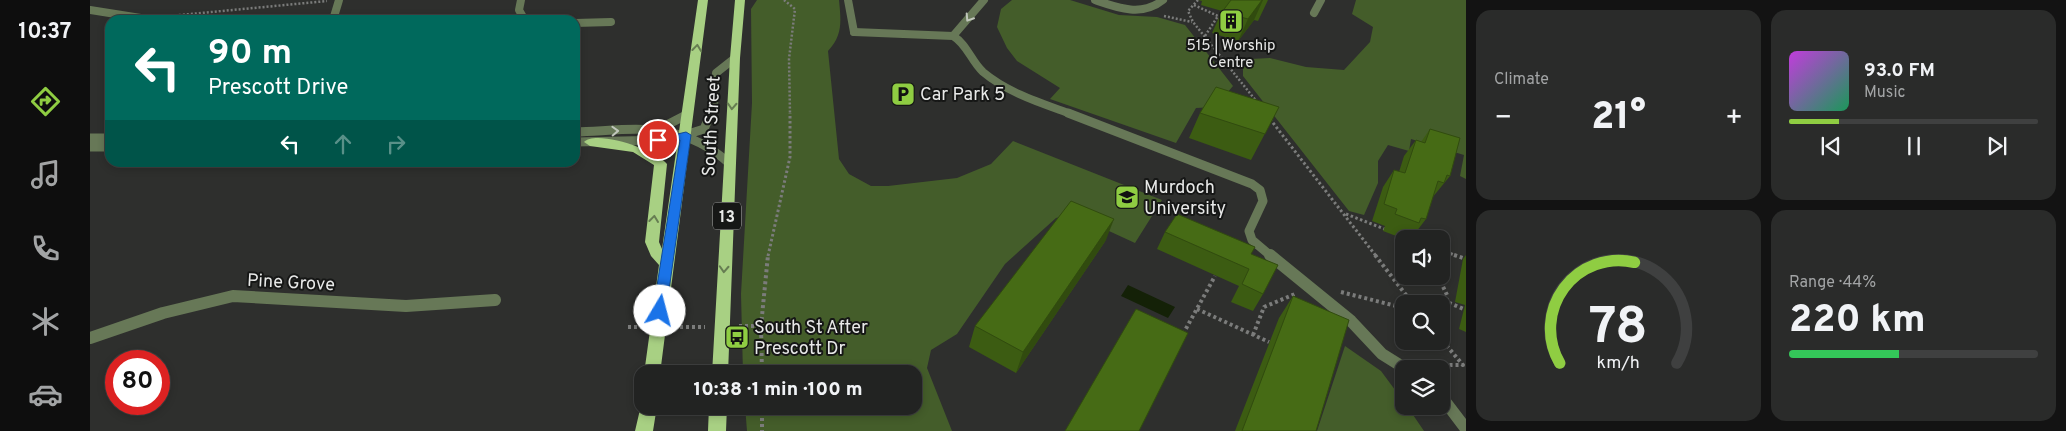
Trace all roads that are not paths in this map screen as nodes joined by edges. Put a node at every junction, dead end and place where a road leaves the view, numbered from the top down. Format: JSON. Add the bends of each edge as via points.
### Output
{"nodes":[{"id":1,"x":340,"y":0,"type":"edge"},
{"id":2,"x":521,"y":0,"type":"edge"},
{"id":3,"x":703,"y":0,"type":"edge"},
{"id":4,"x":740,"y":0,"type":"edge"},
{"id":5,"x":848,"y":0,"type":"edge"},
{"id":6,"x":984,"y":0,"type":"edge"},
{"id":7,"x":1095,"y":0,"type":"edge"},
{"id":8,"x":1163,"y":0,"type":"edge"},
{"id":9,"x":1321,"y":0,"type":"edge"},
{"id":10,"x":1133,"y":1,"type":"edge"},
{"id":11,"x":1118,"y":6,"type":"junction"},
{"id":12,"x":90,"y":10,"type":"edge"},
{"id":13,"x":1314,"y":13,"type":"dead end"},
{"id":14,"x":122,"y":15,"type":"edge"},
{"id":15,"x":335,"y":15,"type":"edge"},
{"id":16,"x":522,"y":15,"type":"edge"},
{"id":17,"x":612,"y":22,"type":"dead end"},
{"id":18,"x":580,"y":23,"type":"edge"},
{"id":19,"x":953,"y":36,"type":"junction"},
{"id":20,"x":734,"y":58,"type":"junction"},
{"id":21,"x":688,"y":114,"type":"junction"},
{"id":22,"x":655,"y":130,"type":"junction"},
{"id":23,"x":580,"y":132,"type":"edge"},
{"id":24,"x":686,"y":135,"type":"junction"},
{"id":25,"x":90,"y":138,"type":"edge"},
{"id":26,"x":105,"y":138,"type":"edge"},
{"id":27,"x":580,"y":142,"type":"edge"},
{"id":28,"x":590,"y":142,"type":"junction"},
{"id":29,"x":90,"y":147,"type":"edge"},
{"id":30,"x":105,"y":147,"type":"edge"},
{"id":31,"x":729,"y":163,"type":"junction"},
{"id":32,"x":666,"y":263,"type":"junction"},
{"id":33,"x":496,"y":300,"type":"dead end"},
{"id":34,"x":90,"y":338,"type":"edge"},
{"id":35,"x":1395,"y":362,"type":"edge"},
{"id":36,"x":653,"y":365,"type":"edge"},
{"id":37,"x":720,"y":365,"type":"edge"},
{"id":38,"x":1450,"y":408,"type":"edge"},
{"id":39,"x":647,"y":415,"type":"edge"},
{"id":40,"x":718,"y":415,"type":"edge"},
{"id":41,"x":1466,"y":429,"type":"edge"},
{"id":42,"x":644,"y":431,"type":"edge"},
{"id":43,"x":717,"y":431,"type":"edge"}],
"edges":[{"from":1,"to":15,"type":"street"},
{"from":2,"to":16,"type":"street","via":[[519,10]]},
{"from":21,"to":3,"type":"highway","name":"South Street","one_way":true},
{"from":4,"to":20,"type":"highway","name":"South Street","number":"13"},
{"from":5,"to":19,"type":"street","via":[[854,32]]},
{"from":6,"to":19,"type":"street","one_way":true},
{"from":7,"to":11,"type":"street"},
{"from":8,"to":11,"type":"street","via":[[1153,9]]},
{"from":9,"to":13,"type":"street"},
{"from":10,"to":11,"type":"street"},
{"from":12,"to":14,"type":"street"},
{"from":17,"to":18,"type":"street"},
{"from":19,"to":35,"type":"street","via":[[960,40],[982,71],[1015,93],[1257,187],[1263,201],[1249,231],[1252,240],[1351,321],[1382,354]]},
{"from":20,"to":24,"type":"street","via":[[716,73],[714,106],[704,129]]},
{"from":20,"to":31,"type":"highway","name":"South Street","number":"13","one_way":true},
{"from":21,"to":22,"type":"street"},
{"from":21,"to":24,"type":"highway","name":"South Street"},
{"from":23,"to":22,"type":"street","one_way":true},
{"from":22,"to":24,"type":"street"},
{"from":24,"to":28,"type":"street","via":[[669,140]]},
{"from":24,"to":31,"type":"street","via":[[715,149]]},
{"from":24,"to":32,"type":"highway","name":"South Street"},
{"from":25,"to":26,"type":"street"},
{"from":27,"to":28,"type":"street"},
{"from":32,"to":28,"type":"highway","one_way":true,"via":[[652,242],[661,164],[642,151]]},
{"from":29,"to":30,"type":"street"},
{"from":31,"to":37,"type":"highway","name":"South Street","number":"13","one_way":true},
{"from":32,"to":36,"type":"highway","name":"South Street"},
{"from":33,"to":34,"type":"street","name":"Pine Grove","via":[[406,306],[233,296],[163,313]]},
{"from":38,"to":41,"type":"street"},
{"from":39,"to":42,"type":"highway"},
{"from":40,"to":43,"type":"highway"}]}
